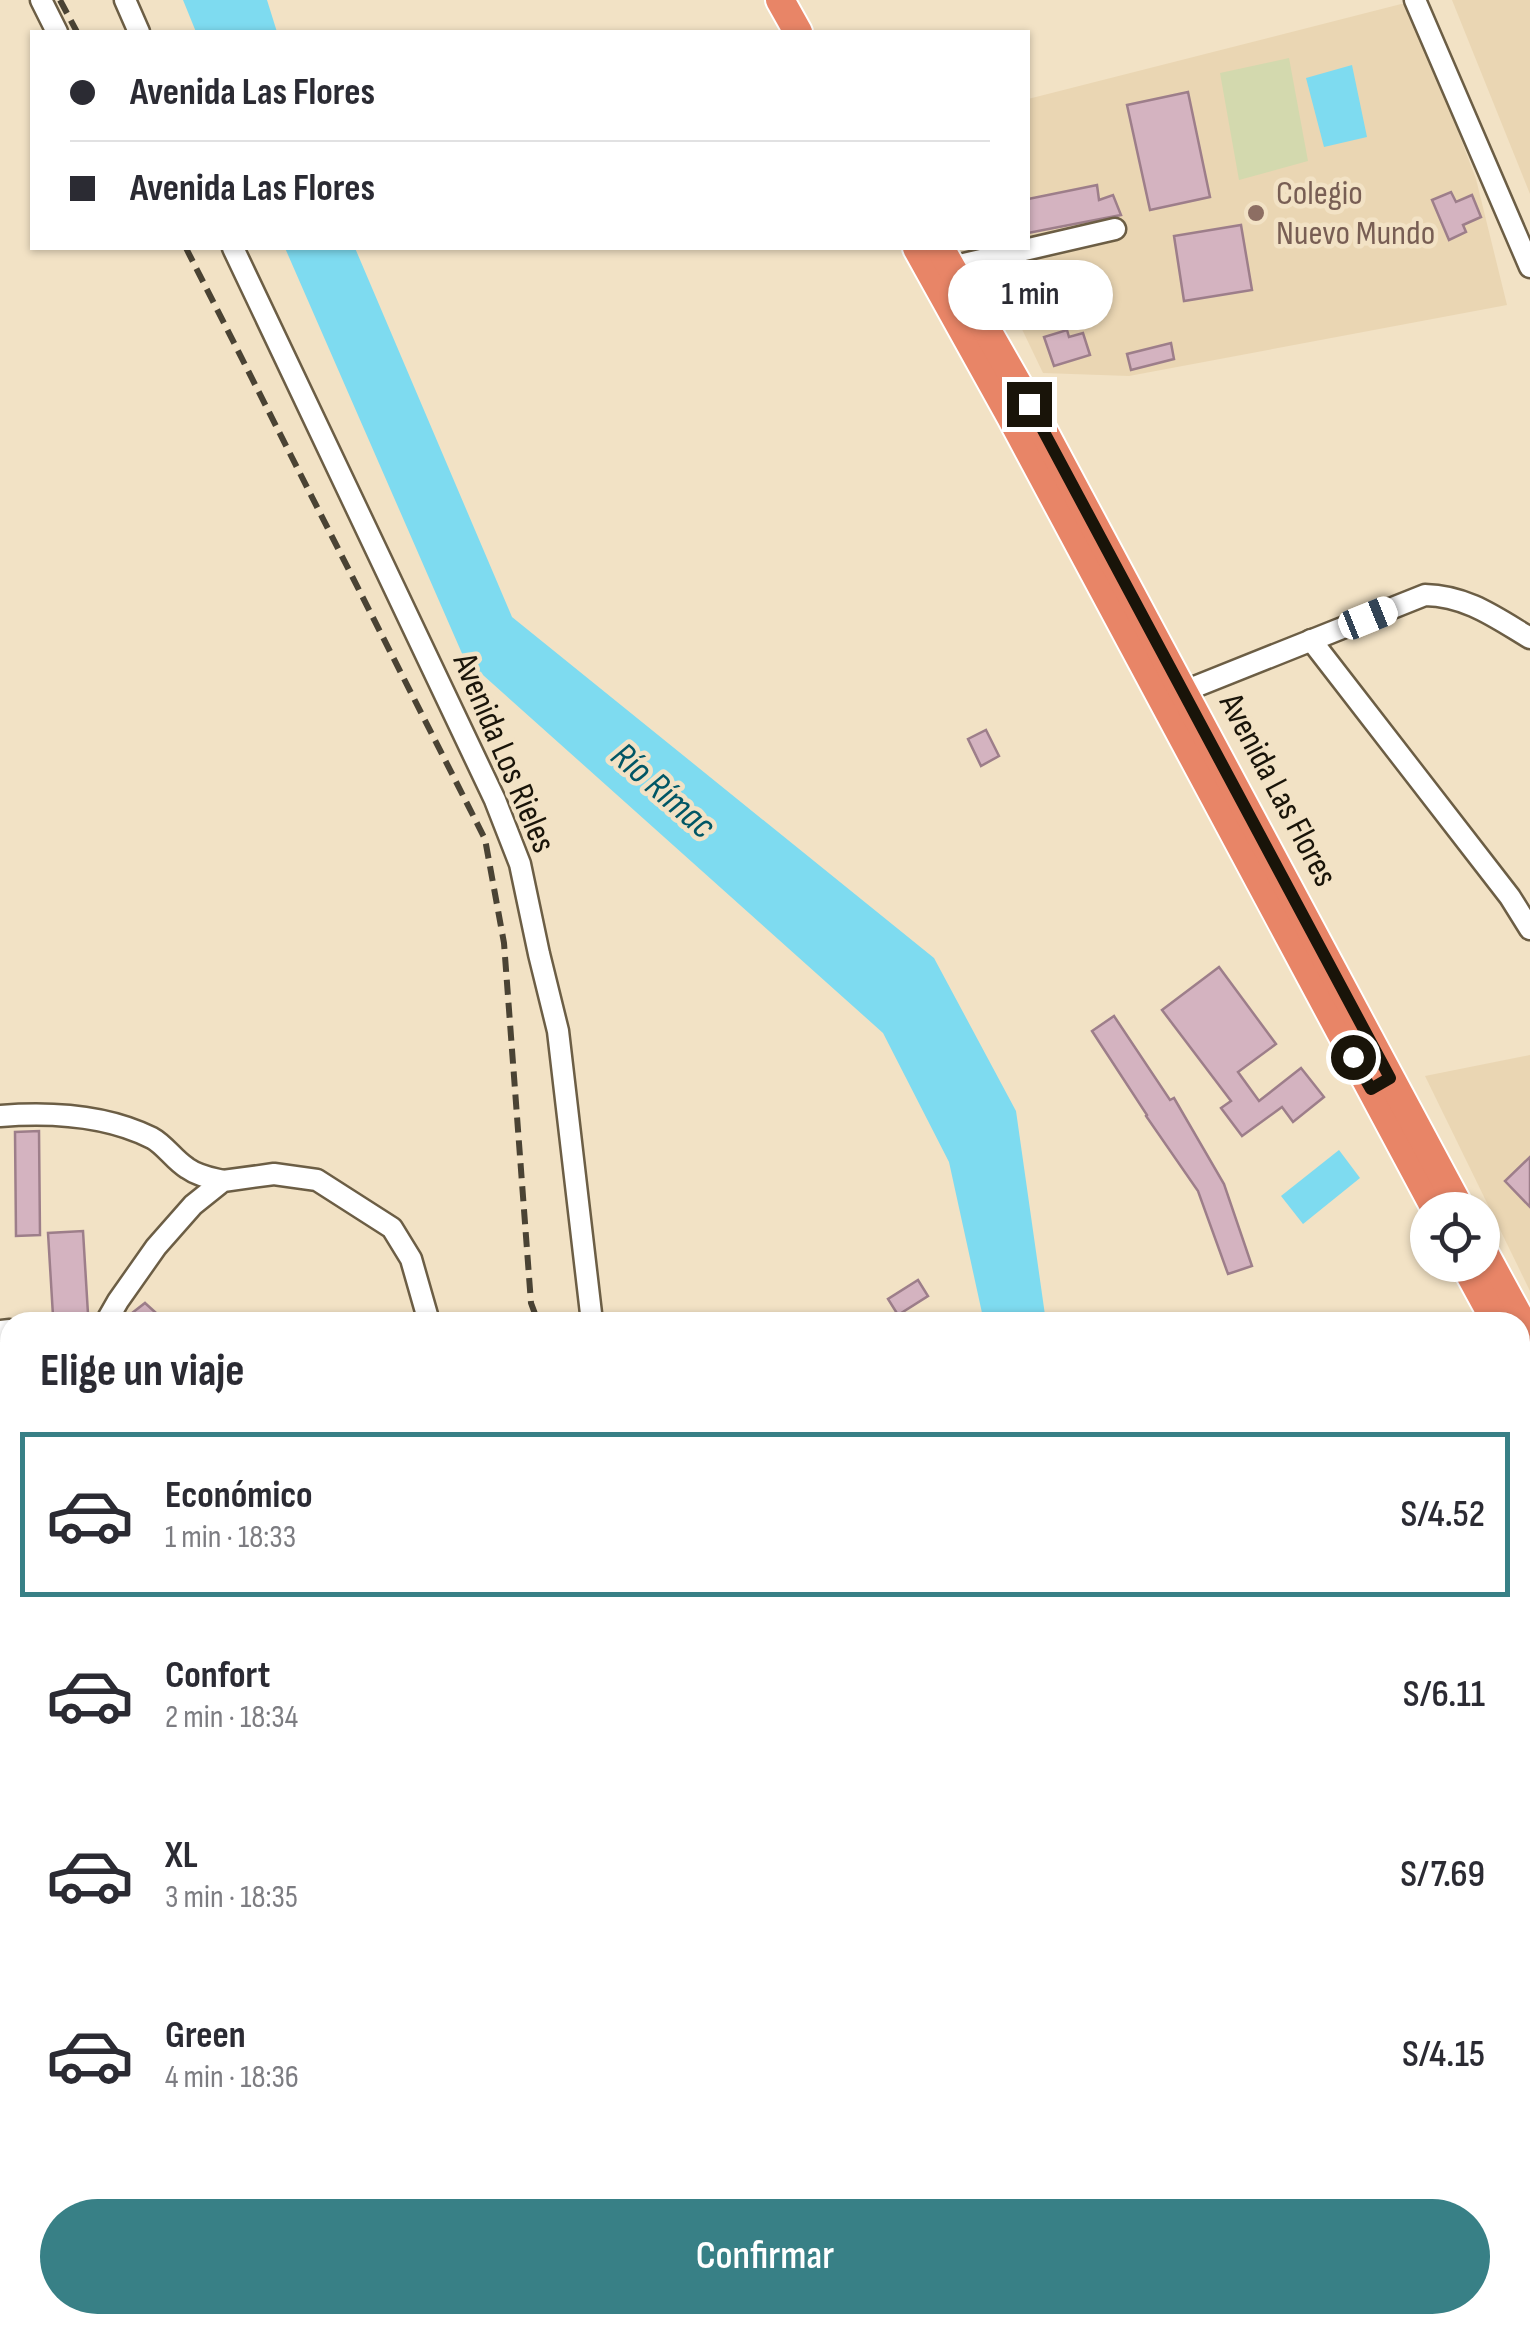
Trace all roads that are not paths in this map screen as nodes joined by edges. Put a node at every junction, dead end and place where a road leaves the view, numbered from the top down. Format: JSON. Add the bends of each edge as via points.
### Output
{"nodes":[{"id":1,"x":40,"y":0,"type":"edge"},
{"id":2,"x":125,"y":0,"type":"edge"},
{"id":3,"x":780,"y":0,"type":"edge"},
{"id":4,"x":799,"y":0,"type":"edge"},
{"id":5,"x":1415,"y":0,"type":"edge"},
{"id":6,"x":55,"y":30,"type":"edge"},
{"id":7,"x":138,"y":30,"type":"edge"},
{"id":8,"x":797,"y":30,"type":"edge"},
{"id":9,"x":815,"y":30,"type":"edge"},
{"id":10,"x":1116,"y":229,"type":"dead end"},
{"id":11,"x":1030,"y":243,"type":"edge"},
{"id":12,"x":234,"y":250,"type":"edge"},
{"id":13,"x":984,"y":250,"type":"edge"},
{"id":14,"x":934,"y":258,"type":"edge"},
{"id":15,"x":1530,"y":267,"type":"edge"},
{"id":16,"x":1530,"y":638,"type":"edge"},
{"id":17,"x":1311,"y":640,"type":"junction"},
{"id":18,"x":1172,"y":696,"type":"junction"},
{"id":19,"x":1530,"y":929,"type":"edge"},
{"id":20,"x":1381,"y":1084,"type":"junction"},
{"id":21,"x":0,"y":1116,"type":"edge"},
{"id":22,"x":223,"y":1181,"type":"junction"},
{"id":23,"x":1428,"y":1192,"type":"edge"},
{"id":24,"x":1450,"y":1192,"type":"edge"},
{"id":25,"x":1475,"y":1282,"type":"edge"},
{"id":26,"x":1500,"y":1282,"type":"edge"},
{"id":27,"x":113,"y":1312,"type":"edge"},
{"id":28,"x":426,"y":1312,"type":"edge"},
{"id":29,"x":591,"y":1312,"type":"edge"},
{"id":30,"x":1491,"y":1312,"type":"edge"},
{"id":31,"x":1516,"y":1312,"type":"edge"}],
"edges":[{"from":1,"to":6,"type":"street"},
{"from":2,"to":7,"type":"street"},
{"from":3,"to":8,"type":"highway"},
{"from":4,"to":9,"type":"highway"},
{"from":5,"to":15,"type":"street"},
{"from":10,"to":11,"type":"street"},
{"from":12,"to":29,"type":"street","name":"Avenida Los Rieles","via":[[520,864],[558,1031]]},
{"from":13,"to":14,"type":"street"},
{"from":14,"to":18,"type":"highway","name":"Avenida Las Flores"},
{"from":16,"to":17,"type":"street","via":[[1476,606],[1426,595]]},
{"from":17,"to":18,"type":"street"},
{"from":17,"to":19,"type":"street"},
{"from":18,"to":20,"type":"highway","name":"Avenida Las Flores"},
{"from":20,"to":23,"type":"highway","name":"Avenida Las Flores"},
{"from":20,"to":24,"type":"highway","name":"Avenida Las Flores"},
{"from":21,"to":22,"type":"street","via":[[59,1114],[135,1131],[188,1169]]},
{"from":22,"to":27,"type":"street","via":[[156,1247]]},
{"from":22,"to":28,"type":"street","via":[[274,1174],[317,1180],[368,1211],[392,1228]]},
{"from":25,"to":30,"type":"highway"},
{"from":26,"to":31,"type":"highway"}]}
